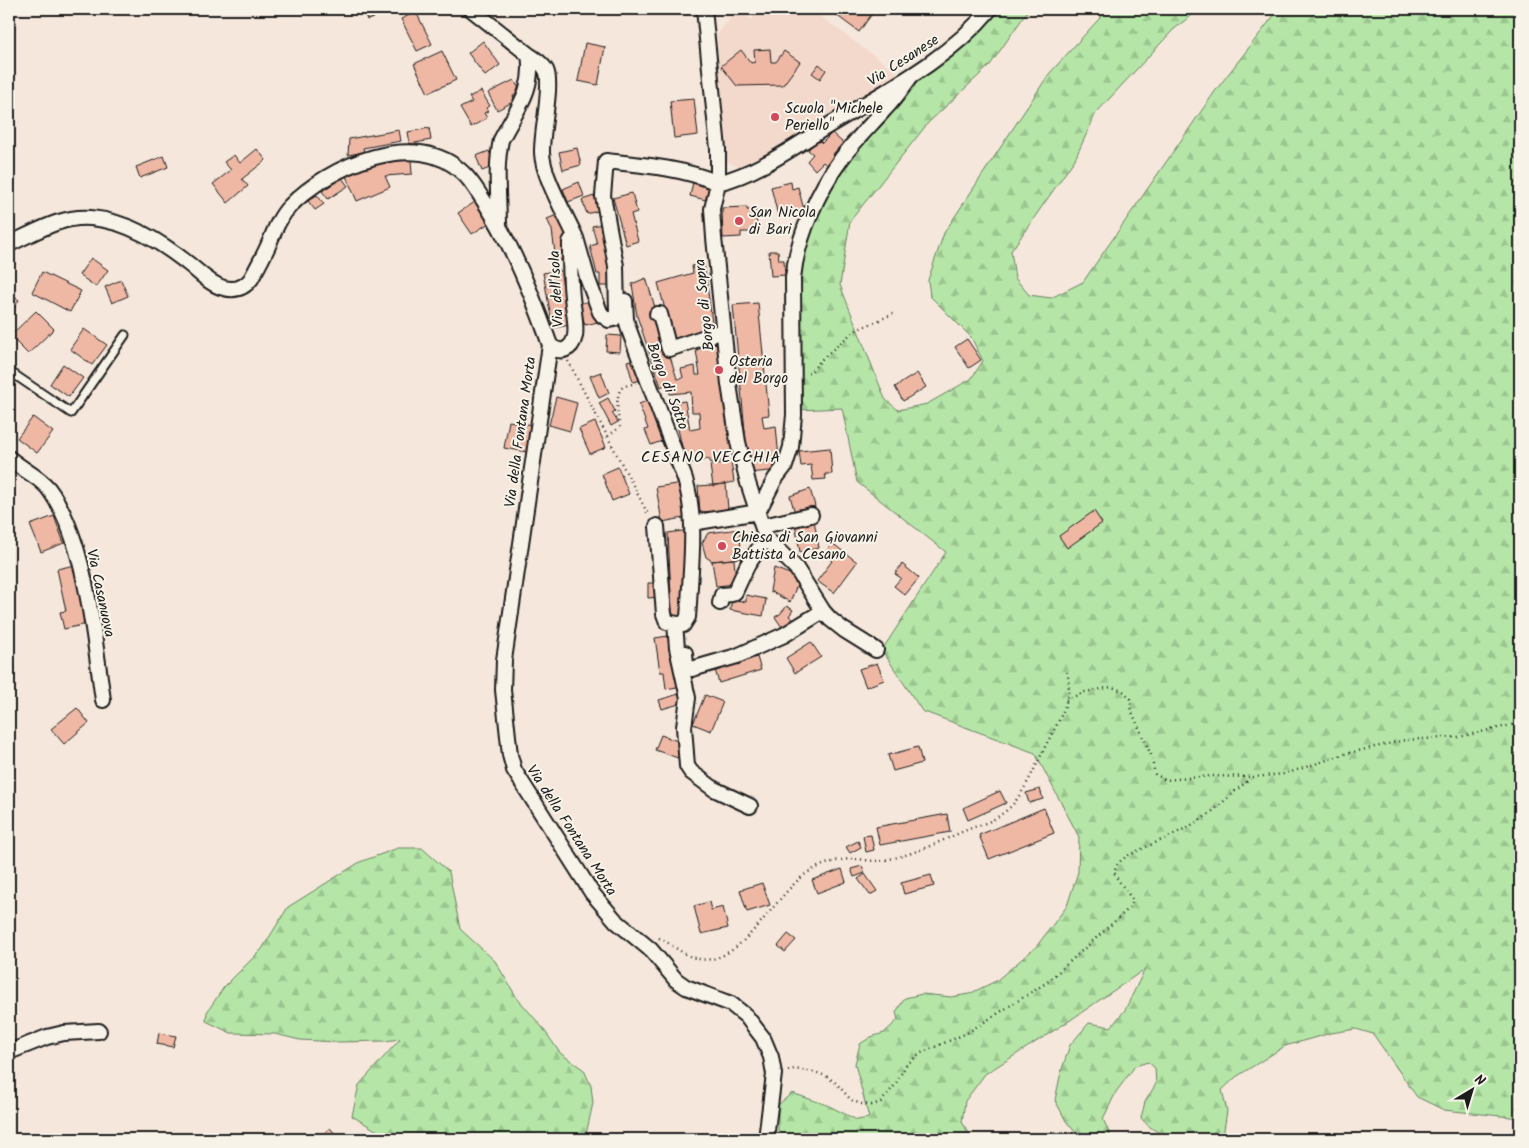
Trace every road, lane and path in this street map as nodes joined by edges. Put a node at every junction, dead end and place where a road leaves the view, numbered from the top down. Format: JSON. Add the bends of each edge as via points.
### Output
{"nodes":[{"id":1,"x":471,"y":9,"type":"edge"},
{"id":2,"x":704,"y":9,"type":"edge"},
{"id":3,"x":990,"y":9,"type":"edge"},
{"id":4,"x":529,"y":55,"type":"junction"},
{"id":5,"x":911,"y":76,"type":"junction"},
{"id":6,"x":718,"y":182,"type":"junction"},
{"id":7,"x":499,"y":226,"type":"junction"},
{"id":8,"x":576,"y":238,"type":"junction"},
{"id":9,"x":9,"y":244,"type":"edge"},
{"id":10,"x":616,"y":266,"type":"junction"},
{"id":11,"x":657,"y":314,"type":"dead end"},
{"id":12,"x":893,"y":314,"type":"dead end"},
{"id":13,"x":724,"y":331,"type":"junction"},
{"id":14,"x":125,"y":335,"type":"dead end"},
{"id":15,"x":556,"y":348,"type":"junction"},
{"id":16,"x":9,"y":371,"type":"edge"},
{"id":17,"x":794,"y":373,"type":"junction"},
{"id":18,"x":642,"y":381,"type":"dead end"},
{"id":19,"x":608,"y":436,"type":"junction"},
{"id":20,"x":9,"y":458,"type":"edge"},
{"id":21,"x":758,"y":512,"type":"junction"},
{"id":22,"x":811,"y":515,"type":"dead end"},
{"id":23,"x":692,"y":523,"type":"junction"},
{"id":24,"x":656,"y":526,"type":"joint"},
{"id":25,"x":764,"y":532,"type":"junction"},
{"id":26,"x":720,"y":603,"type":"dead end"},
{"id":27,"x":823,"y":611,"type":"junction"},
{"id":28,"x":679,"y":625,"type":"junction"},
{"id":29,"x":876,"y":650,"type":"dead end"},
{"id":30,"x":1067,"y":672,"type":"dead end"},
{"id":31,"x":103,"y":700,"type":"dead end"},
{"id":32,"x":1066,"y":700,"type":"junction"},
{"id":33,"x":1520,"y":724,"type":"edge"},
{"id":34,"x":1254,"y":777,"type":"junction"},
{"id":35,"x":750,"y":806,"type":"dead end"},
{"id":36,"x":654,"y":936,"type":"dead end"},
{"id":37,"x":99,"y":1031,"type":"dead end"},
{"id":38,"x":9,"y":1052,"type":"edge"},
{"id":39,"x":774,"y":1074,"type":"junction"},
{"id":40,"x":766,"y":1139,"type":"edge"}],
"edges":[{"from":1,"to":4,"type":"street","name":"Via dell'Isola"},
{"from":2,"to":6,"type":"street","name":"Borgo di Sopra","via":[[718,149]]},
{"from":3,"to":5,"type":"street","name":"Via Cesanese","via":[[951,48]]},
{"from":4,"to":7,"type":"street","via":[[529,84],[501,140]]},
{"from":4,"to":8,"type":"street","name":"Via dell'Isola","via":[[548,75],[542,155]]},
{"from":5,"to":6,"type":"street","name":"Via Cesanese","via":[[756,169]]},
{"from":5,"to":17,"type":"street","via":[[842,158],[806,225],[794,271]]},
{"from":6,"to":10,"type":"street","name":"Borgo di Sotto","via":[[698,174],[606,161],[603,196]]},
{"from":6,"to":13,"type":"street","name":"Borgo di Sopra","via":[[712,216]]},
{"from":7,"to":9,"type":"street","via":[[473,184],[456,167],[436,157],[409,152],[375,157],[347,166],[297,199],[281,217],[251,279],[240,288],[219,286],[150,237],[99,218],[60,222]]},
{"from":7,"to":15,"type":"street"},
{"from":8,"to":10,"type":"street","name":"Via dell'Isola","via":[[600,312],[612,320],[617,314]]},
{"from":8,"to":15,"type":"street","name":"Via dell'Isola","via":[[570,242],[575,335],[570,346]]},
{"from":10,"to":23,"type":"street","name":"Borgo di Sotto","via":[[624,270],[632,321],[685,479]]},
{"from":11,"to":13,"type":"street","via":[[660,314],[669,349]]},
{"from":12,"to":17,"type":"path","via":[[854,331],[810,373]]},
{"from":13,"to":21,"type":"street","name":"Borgo di Sopra","via":[[738,442]]},
{"from":14,"to":16,"type":"lane","via":[[71,413]]},
{"from":15,"to":19,"type":"path"},
{"from":15,"to":39,"type":"street","name":"Via della Fontana Morta","via":[[504,660],[503,690],[513,766],[603,908],[651,950],[676,980],[727,1002],[746,1016],[766,1043]]},
{"from":17,"to":21,"type":"street","via":[[790,452]]},
{"from":18,"to":19,"type":"path","via":[[622,388],[618,394],[620,427]]},
{"from":19,"to":24,"type":"path"},
{"from":20,"to":31,"type":"street","name":"Via Casanuova","via":[[47,488],[67,524],[84,579]]},
{"from":21,"to":23,"type":"street"},
{"from":21,"to":25,"type":"street","name":"Borgo di Sopra"},
{"from":22,"to":25,"type":"street"},
{"from":23,"to":28,"type":"street","name":"Borgo di Sotto","via":[[688,614]]},
{"from":24,"to":28,"type":"street","via":[[664,614],[667,622]]},
{"from":25,"to":26,"type":"street","via":[[735,592],[722,595]]},
{"from":25,"to":27,"type":"street","via":[[796,568]]},
{"from":27,"to":28,"type":"street","via":[[784,635],[737,656],[692,669],[685,663]]},
{"from":27,"to":29,"type":"street","via":[[844,630]]},
{"from":28,"to":35,"type":"street","via":[[678,656],[688,698],[684,721],[687,766],[714,789]]},
{"from":30,"to":32,"type":"path"},
{"from":32,"to":34,"type":"path","via":[[1085,692],[1112,687],[1125,692],[1130,698],[1131,710],[1155,774],[1165,780]]},
{"from":32,"to":36,"type":"path","via":[[1026,784],[1014,803],[999,816],[904,856],[876,861],[838,860],[813,869],[791,887],[744,939],[718,957],[695,958]]},
{"from":33,"to":34,"type":"path","via":[[1459,737],[1405,740],[1345,754],[1285,774]]},
{"from":34,"to":39,"type":"path","via":[[1200,820],[1118,863],[1114,872],[1132,899],[1124,914],[1046,983],[967,1033],[921,1053],[906,1065],[881,1102],[872,1105],[851,1100],[836,1083],[815,1072],[794,1069]]},
{"from":37,"to":38,"type":"street","via":[[64,1033]]},
{"from":39,"to":40,"type":"street"}]}
